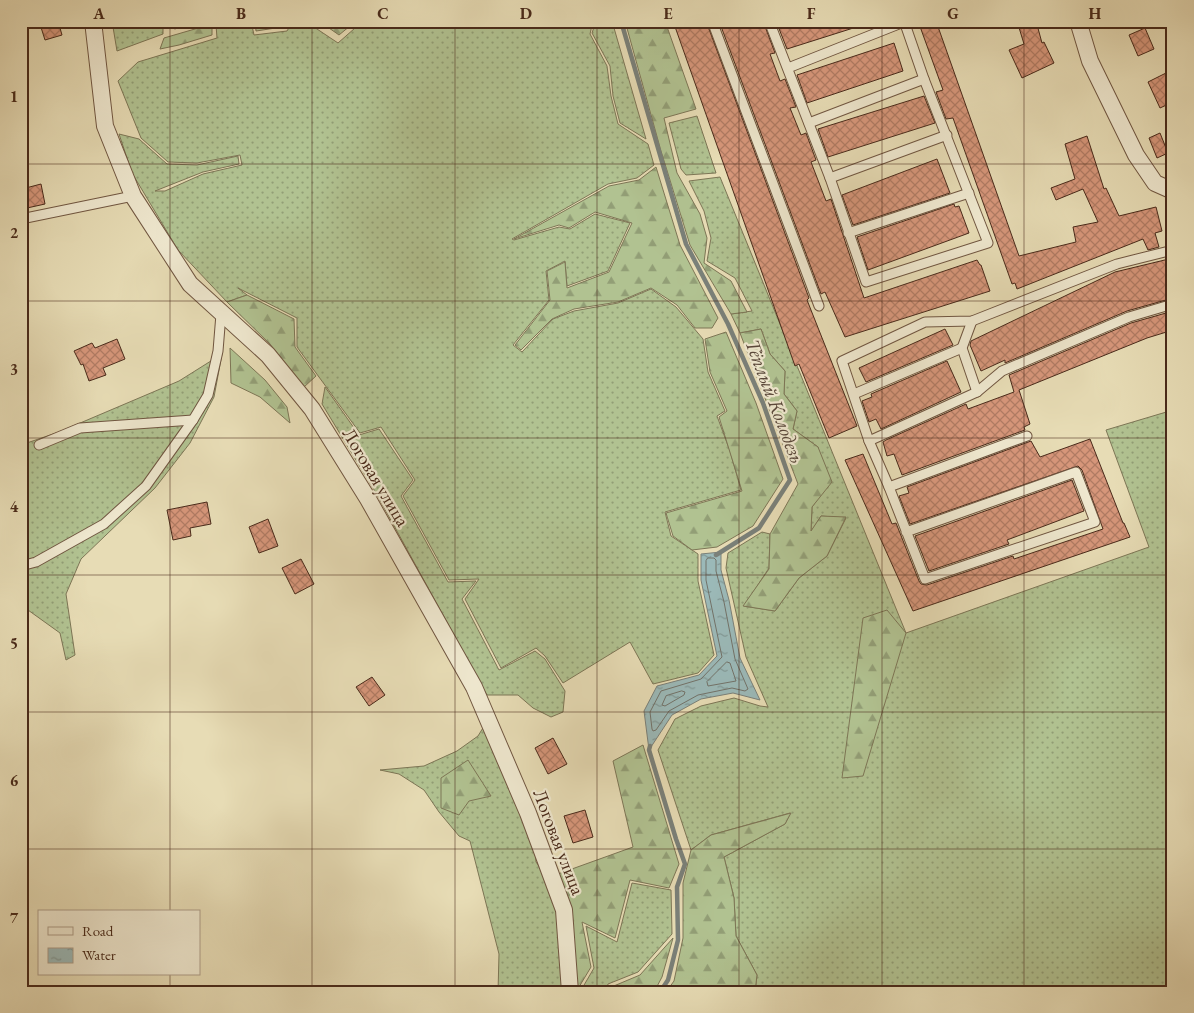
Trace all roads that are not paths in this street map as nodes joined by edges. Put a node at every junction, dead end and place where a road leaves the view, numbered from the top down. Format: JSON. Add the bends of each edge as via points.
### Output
{"nodes":[{"id":1,"x":93,"y":21,"type":"edge"},
{"id":2,"x":712,"y":21,"type":"edge"},
{"id":3,"x":769,"y":21,"type":"edge"},
{"id":4,"x":1078,"y":21,"type":"edge"},
{"id":5,"x":904,"y":22,"type":"edge"},
{"id":6,"x":788,"y":68,"type":"junction"},
{"id":7,"x":924,"y":79,"type":"junction"},
{"id":8,"x":809,"y":123,"type":"junction"},
{"id":9,"x":947,"y":135,"type":"junction"},
{"id":10,"x":830,"y":178,"type":"junction"},
{"id":11,"x":1173,"y":191,"type":"edge"},
{"id":12,"x":969,"y":193,"type":"junction"},
{"id":13,"x":134,"y":196,"type":"junction"},
{"id":14,"x":21,"y":219,"type":"edge"},
{"id":15,"x":848,"y":233,"type":"junction"},
{"id":16,"x":1173,"y":250,"type":"edge"},
{"id":17,"x":1173,"y":304,"type":"edge"},
{"id":18,"x":819,"y":306,"type":"dead end"},
{"id":19,"x":221,"y":314,"type":"junction"},
{"id":20,"x":972,"y":321,"type":"junction"},
{"id":21,"x":962,"y":348,"type":"junction"},
{"id":22,"x":977,"y":392,"type":"junction"},
{"id":23,"x":854,"y":394,"type":"junction"},
{"id":24,"x":194,"y":420,"type":"junction"},
{"id":25,"x":1027,"y":436,"type":"dead end"},
{"id":26,"x":869,"y":441,"type":"junction"},
{"id":27,"x":39,"y":445,"type":"dead end"},
{"id":28,"x":889,"y":487,"type":"junction"},
{"id":29,"x":906,"y":532,"type":"junction"},
{"id":30,"x":21,"y":559,"type":"edge"},
{"id":31,"x":36,"y":562,"type":"junction"},
{"id":32,"x":21,"y":566,"type":"edge"},
{"id":33,"x":570,"y":992,"type":"edge"}],
"edges":[{"from":1,"to":13,"type":"street","name":"Логовая улица","via":[[105,126]]},
{"from":2,"to":18,"type":"lane"},
{"from":3,"to":6,"type":"lane"},
{"from":4,"to":11,"type":"street","via":[[1090,60],[1136,155],[1155,183]]},
{"from":5,"to":6,"type":"lane"},
{"from":5,"to":7,"type":"lane"},
{"from":6,"to":8,"type":"lane"},
{"from":7,"to":8,"type":"lane"},
{"from":7,"to":9,"type":"lane"},
{"from":8,"to":10,"type":"lane"},
{"from":9,"to":10,"type":"lane"},
{"from":9,"to":12,"type":"lane"},
{"from":10,"to":15,"type":"lane"},
{"from":12,"to":15,"type":"lane"},
{"from":12,"to":15,"type":"lane","via":[[988,243],[866,282]]},
{"from":13,"to":14,"type":"lane"},
{"from":13,"to":19,"type":"street","name":"Логовая улица","via":[[190,284]]},
{"from":16,"to":20,"type":"lane","via":[[1117,264]]},
{"from":17,"to":22,"type":"lane","via":[[1129,317],[1002,371]]},
{"from":19,"to":24,"type":"lane","via":[[218,351],[208,395]]},
{"from":19,"to":33,"type":"street","name":"Логовая улица","via":[[268,356],[312,409],[368,499],[474,687],[528,813],[564,910]]},
{"from":20,"to":21,"type":"lane"},
{"from":20,"to":23,"type":"lane","via":[[925,322],[842,361]]},
{"from":21,"to":22,"type":"lane"},
{"from":21,"to":23,"type":"lane"},
{"from":22,"to":26,"type":"lane"},
{"from":23,"to":26,"type":"lane"},
{"from":24,"to":27,"type":"lane","via":[[80,428]]},
{"from":24,"to":31,"type":"lane","via":[[146,486],[104,524]]},
{"from":25,"to":28,"type":"lane"},
{"from":26,"to":28,"type":"lane"},
{"from":28,"to":29,"type":"lane"},
{"from":29,"to":29,"type":"lane","via":[[924,580],[1095,522],[1076,472]]},
{"from":30,"to":31,"type":"lane"},
{"from":31,"to":32,"type":"lane"}]}
